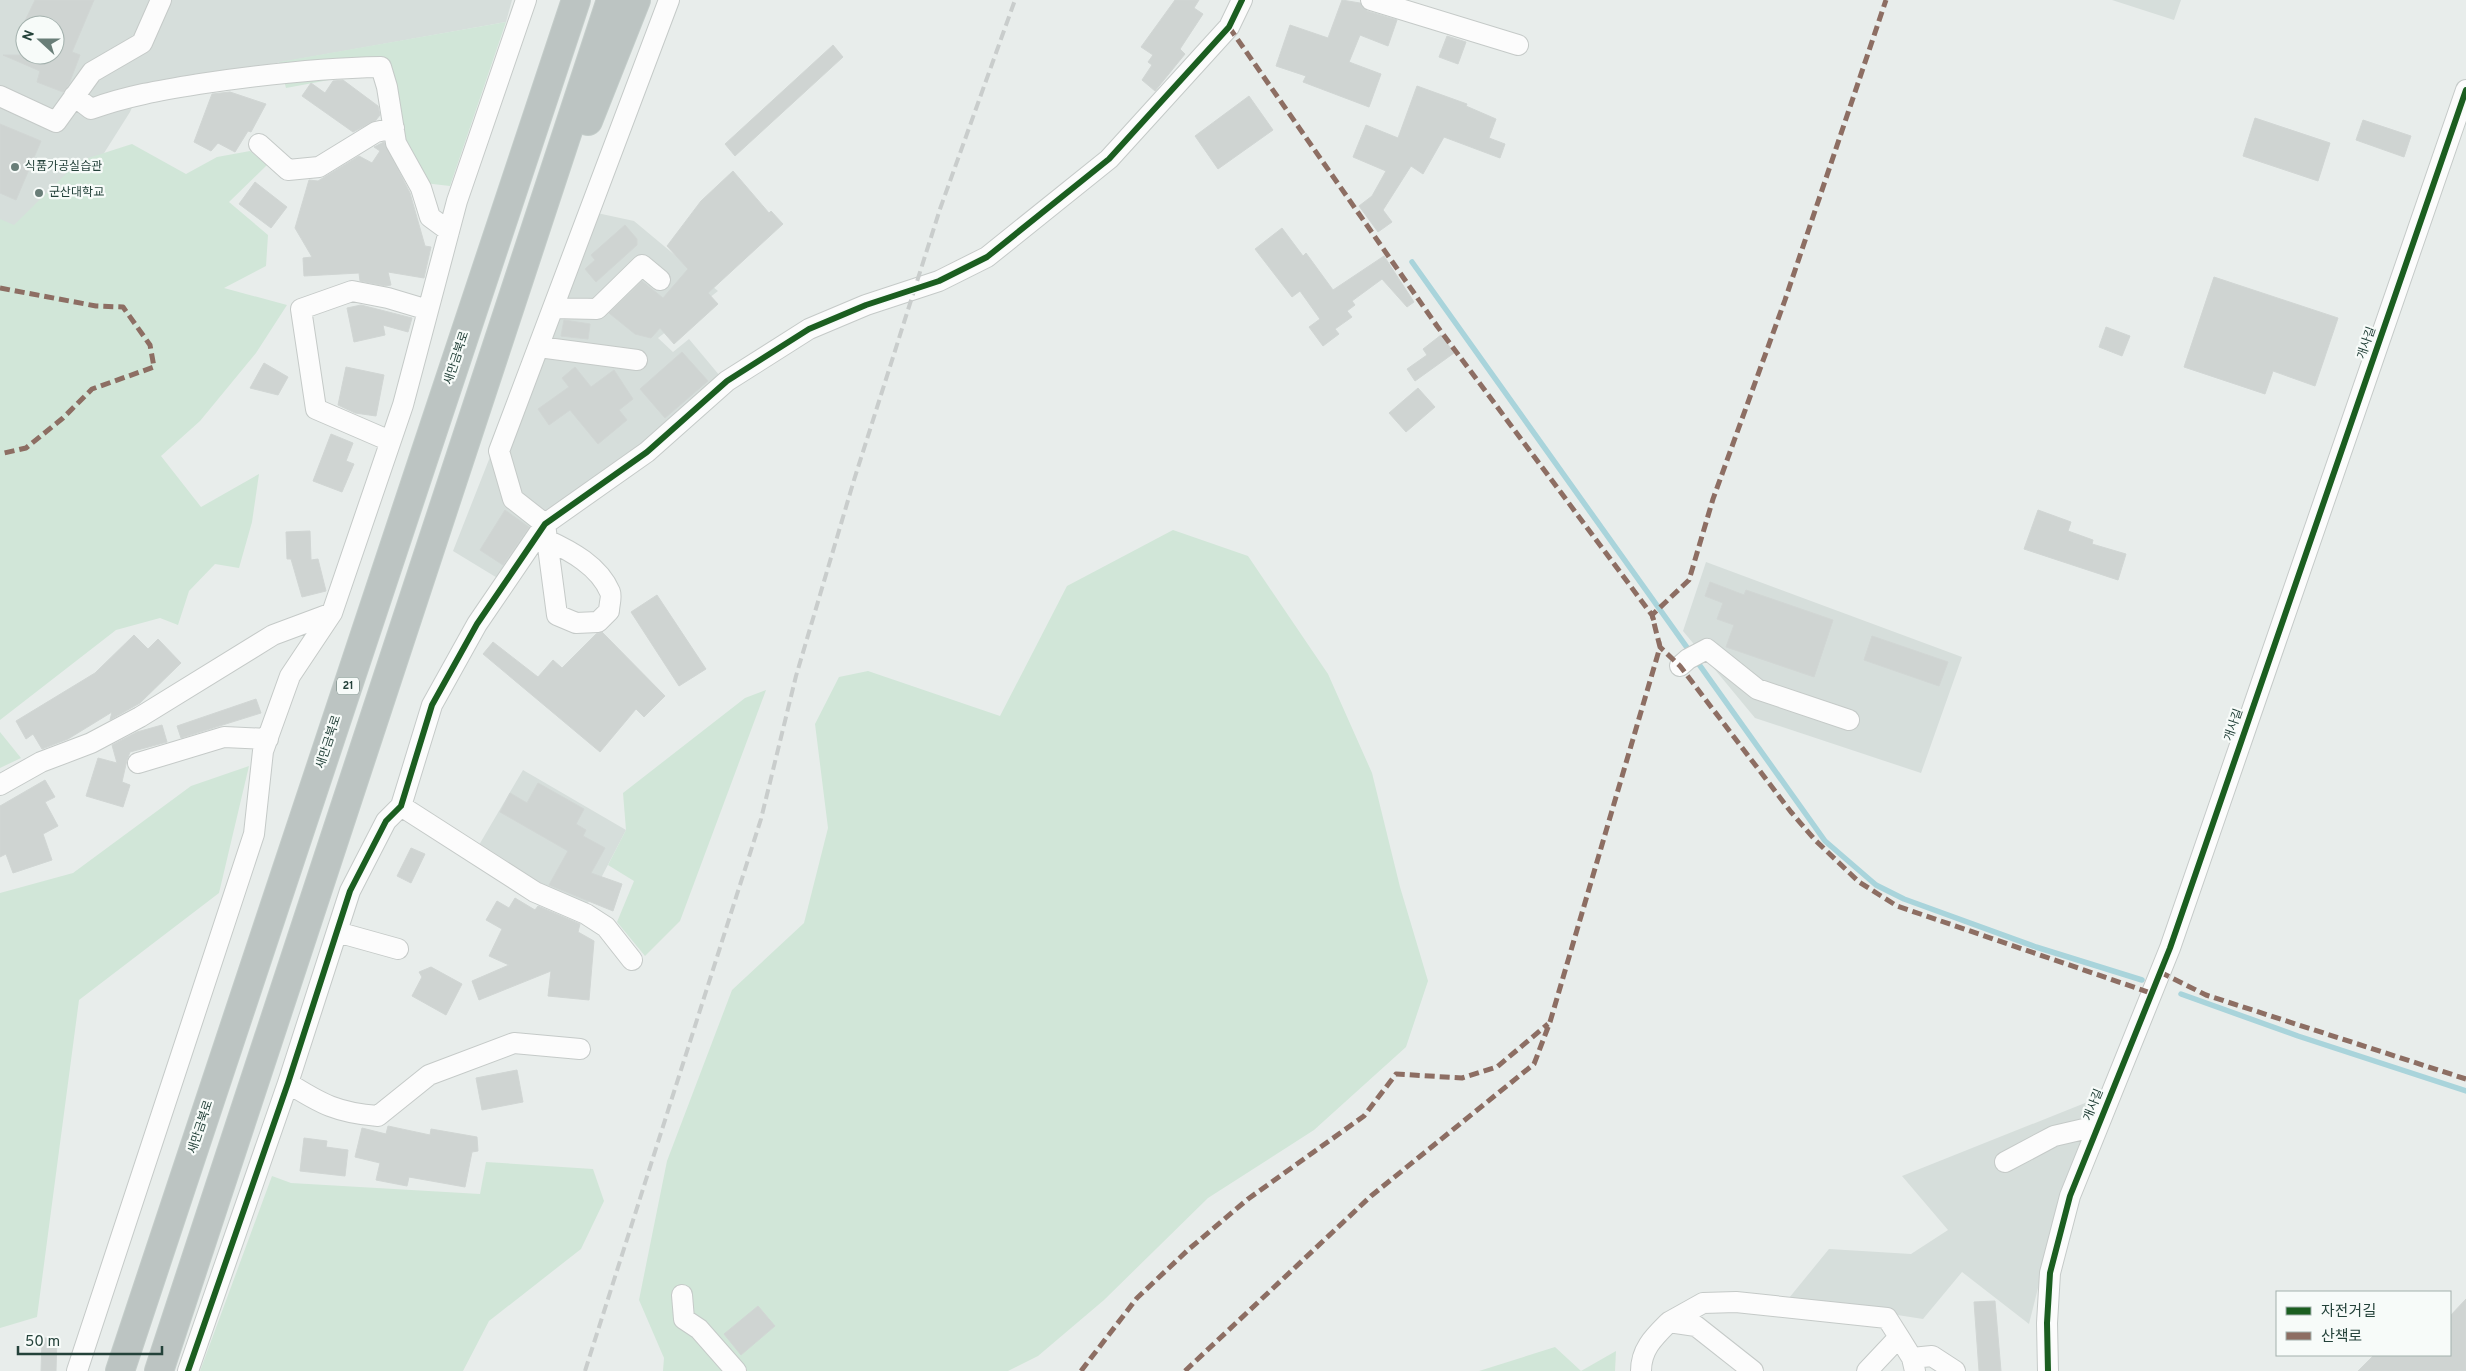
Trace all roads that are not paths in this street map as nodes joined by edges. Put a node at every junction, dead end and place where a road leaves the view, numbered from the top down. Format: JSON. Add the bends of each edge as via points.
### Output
{"nodes":[{"id":1,"x":160,"y":0,"type":"edge"},
{"id":2,"x":526,"y":0,"type":"edge"},
{"id":3,"x":560,"y":0,"type":"edge"},
{"id":4,"x":576,"y":0,"type":"edge"},
{"id":5,"x":612,"y":0,"type":"edge"},
{"id":6,"x":636,"y":0,"type":"edge"},
{"id":7,"x":669,"y":0,"type":"edge"},
{"id":8,"x":1371,"y":0,"type":"edge"},
{"id":9,"x":1237,"y":3,"type":"edge"},
{"id":10,"x":1518,"y":45,"type":"dead end"},
{"id":11,"x":2466,"y":90,"type":"edge"},
{"id":12,"x":0,"y":96,"type":"edge"},
{"id":13,"x":74,"y":96,"type":"junction"},
{"id":14,"x":544,"y":99,"type":"junction"},
{"id":15,"x":394,"y":128,"type":"junction"},
{"id":16,"x":259,"y":144,"type":"dead end"},
{"id":17,"x":545,"y":196,"type":"junction"},
{"id":18,"x":448,"y":231,"type":"junction"},
{"id":19,"x":660,"y":280,"type":"dead end"},
{"id":20,"x":554,"y":308,"type":"junction"},
{"id":21,"x":428,"y":310,"type":"junction"},
{"id":22,"x":539,"y":347,"type":"junction"},
{"id":23,"x":637,"y":360,"type":"dead end"},
{"id":24,"x":390,"y":441,"type":"junction"},
{"id":25,"x":546,"y":532,"type":"junction"},
{"id":26,"x":332,"y":613,"type":"junction"},
{"id":27,"x":1690,"y":659,"type":"dead end"},
{"id":28,"x":1849,"y":720,"type":"dead end"},
{"id":29,"x":268,"y":739,"type":"junction"},
{"id":30,"x":138,"y":763,"type":"dead end"},
{"id":31,"x":0,"y":785,"type":"edge"},
{"id":32,"x":400,"y":806,"type":"junction"},
{"id":33,"x":337,"y":932,"type":"junction"},
{"id":34,"x":398,"y":949,"type":"dead end"},
{"id":35,"x":632,"y":960,"type":"dead end"},
{"id":36,"x":580,"y":1049,"type":"dead end"},
{"id":37,"x":288,"y":1084,"type":"junction"},
{"id":38,"x":2097,"y":1126,"type":"junction"},
{"id":39,"x":2005,"y":1162,"type":"dead end"},
{"id":40,"x":682,"y":1295,"type":"dead end"},
{"id":41,"x":1669,"y":1322,"type":"junction"},
{"id":42,"x":1899,"y":1337,"type":"junction"},
{"id":43,"x":1914,"y":1365,"type":"edge"},
{"id":44,"x":77,"y":1371,"type":"edge"},
{"id":45,"x":120,"y":1371,"type":"edge"},
{"id":46,"x":160,"y":1371,"type":"edge"},
{"id":47,"x":188,"y":1371,"type":"edge"},
{"id":48,"x":736,"y":1371,"type":"edge"},
{"id":49,"x":1641,"y":1371,"type":"edge"},
{"id":50,"x":1753,"y":1371,"type":"edge"},
{"id":51,"x":1867,"y":1371,"type":"edge"},
{"id":52,"x":1955,"y":1371,"type":"edge"},
{"id":53,"x":2048,"y":1371,"type":"edge"}],
"edges":[{"from":1,"to":13,"type":"street","via":[[142,43],[92,72]]},
{"from":2,"to":18,"type":"street"},
{"from":3,"to":14,"type":"highway"},
{"from":4,"to":14,"type":"highway","name":"새만금북로","number":"21"},
{"from":5,"to":17,"type":"highway"},
{"from":6,"to":17,"type":"highway","via":[[591,117]]},
{"from":7,"to":20,"type":"street"},
{"from":8,"to":10,"type":"street"},
{"from":9,"to":25,"type":"street","via":[[1229,27],[1109,159],[987,257],[939,281],[866,305],[809,329],[728,381],[647,452]]},
{"from":11,"to":38,"type":"street","name":"개사길","via":[[2170,948]]},
{"from":12,"to":13,"type":"street","via":[[56,122]]},
{"from":13,"to":15,"type":"street","via":[[91,109],[121,98],[230,79],[381,66]]},
{"from":14,"to":45,"type":"highway","name":"새만금북로","number":"21"},
{"from":15,"to":16,"type":"street","via":[[376,132],[319,168],[288,170]]},
{"from":15,"to":18,"type":"street","via":[[396,142],[421,188],[430,217]]},
{"from":17,"to":46,"type":"highway"},
{"from":18,"to":21,"type":"street"},
{"from":19,"to":20,"type":"street","via":[[642,265],[597,309]]},
{"from":20,"to":22,"type":"street"},
{"from":21,"to":24,"type":"street"},
{"from":21,"to":24,"type":"street","via":[[352,291],[301,309],[316,410]]},
{"from":22,"to":23,"type":"street"},
{"from":22,"to":25,"type":"street","via":[[499,451],[514,500]]},
{"from":24,"to":26,"type":"street"},
{"from":25,"to":32,"type":"street","via":[[477,624],[432,706]]},
{"from":26,"to":29,"type":"street","via":[[290,676]]},
{"from":26,"to":31,"type":"street","via":[[273,635],[140,717],[91,743],[41,762]]},
{"from":27,"to":28,"type":"street","via":[[1707,649],[1757,689]]},
{"from":29,"to":30,"type":"street","via":[[224,737]]},
{"from":29,"to":44,"type":"street","via":[[263,751],[254,834]]},
{"from":32,"to":33,"type":"street","via":[[386,821],[350,892]]},
{"from":32,"to":35,"type":"street","via":[[535,892],[586,914],[606,927]]},
{"from":33,"to":34,"type":"street"},
{"from":33,"to":37,"type":"street"},
{"from":36,"to":37,"type":"street","via":[[514,1043],[429,1075],[378,1116],[351,1114],[320,1104]]},
{"from":37,"to":47,"type":"street"},
{"from":38,"to":39,"type":"street","via":[[2054,1136]]},
{"from":38,"to":53,"type":"street","name":"개사길","via":[[2070,1196],[2050,1273]]},
{"from":40,"to":48,"type":"street","via":[[684,1319],[699,1329]]},
{"from":41,"to":42,"type":"street","via":[[1703,1303],[1736,1302],[1887,1318]]},
{"from":41,"to":49,"type":"street","via":[[1651,1340],[1641,1357]]},
{"from":41,"to":50,"type":"street","via":[[1696,1326]]},
{"from":42,"to":43,"type":"street"},
{"from":42,"to":51,"type":"street"},
{"from":43,"to":52,"type":"street","via":[[1932,1356]]}]}
